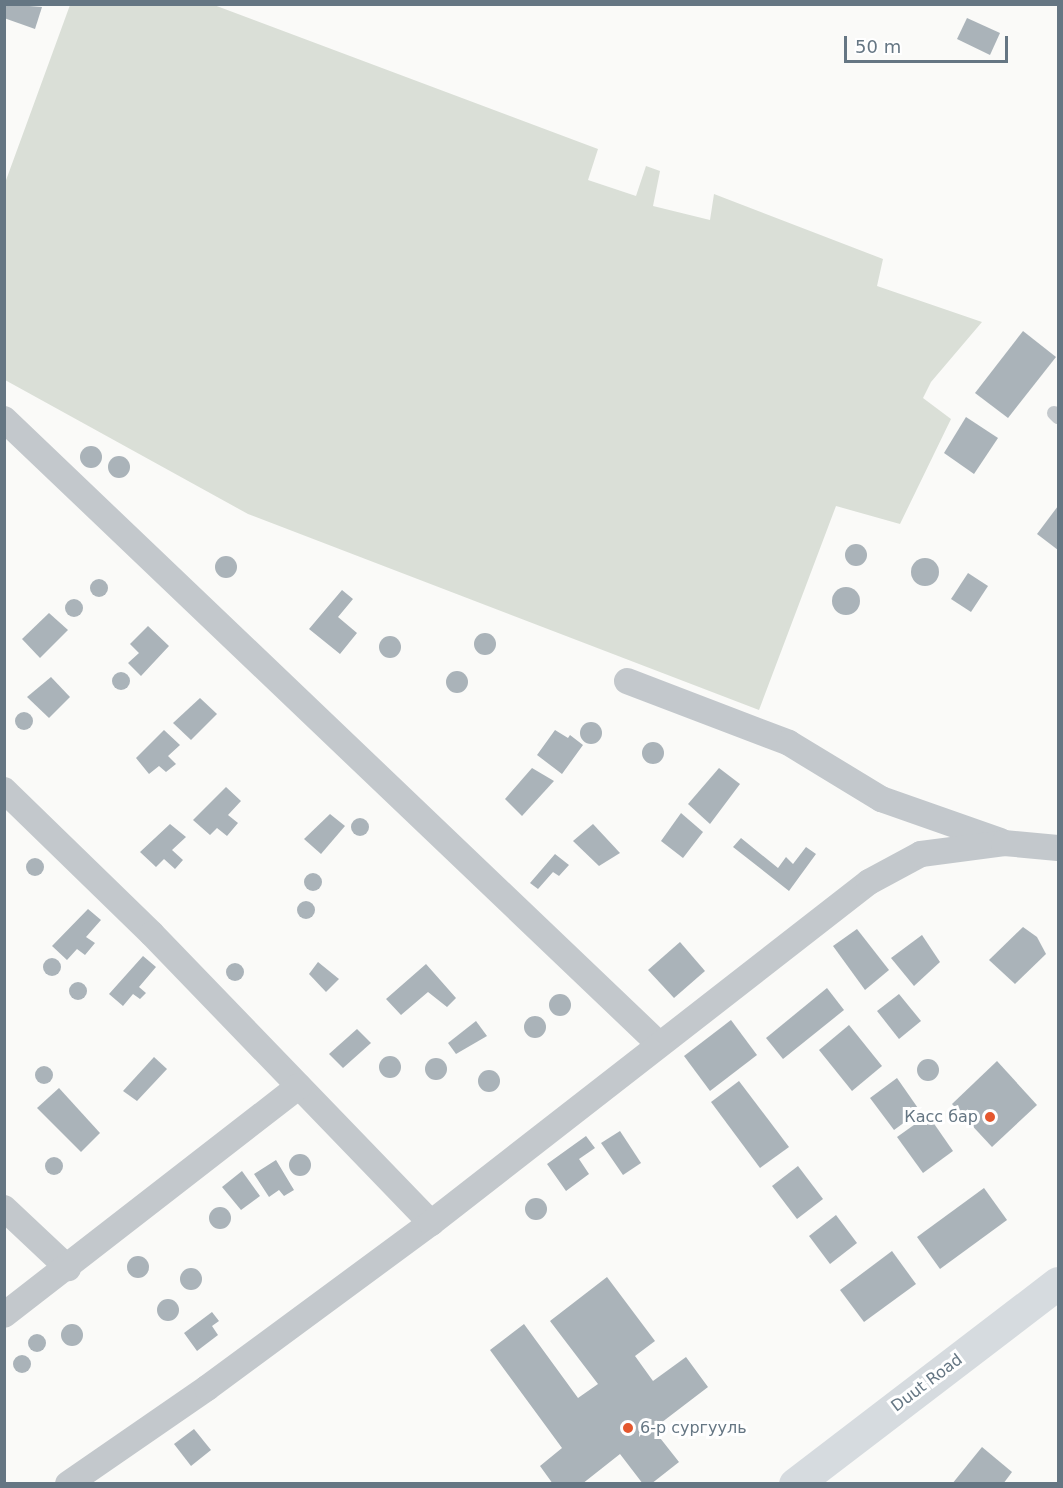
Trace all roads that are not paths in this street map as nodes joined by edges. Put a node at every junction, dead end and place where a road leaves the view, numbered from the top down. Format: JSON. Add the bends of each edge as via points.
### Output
{"nodes":[{"id":1,"x":4,"y":419,"type":"edge"},
{"id":2,"x":627,"y":681,"type":"dead end"},
{"id":3,"x":4,"y":790,"type":"edge"},
{"id":4,"x":1004,"y":843,"type":"junction"},
{"id":5,"x":1059,"y":848,"type":"edge"},
{"id":6,"x":659,"y":1044,"type":"junction"},
{"id":7,"x":299,"y":1086,"type":"junction"},
{"id":8,"x":4,"y":1208,"type":"edge"},
{"id":9,"x":431,"y":1222,"type":"junction"},
{"id":10,"x":68,"y":1268,"type":"junction"},
{"id":11,"x":1059,"y":1283,"type":"edge"},
{"id":12,"x":4,"y":1315,"type":"edge"},
{"id":13,"x":68,"y":1484,"type":"edge"},
{"id":14,"x":795,"y":1484,"type":"edge"}],
"edges":[{"from":1,"to":6,"type":"street"},
{"from":2,"to":4,"type":"street","via":[[789,743],[881,799]]},
{"from":3,"to":7,"type":"street","via":[[152,934]]},
{"from":4,"to":5,"type":"street"},
{"from":4,"to":6,"type":"street","via":[[921,854],[869,882]]},
{"from":6,"to":9,"type":"street"},
{"from":7,"to":9,"type":"street"},
{"from":7,"to":10,"type":"street"},
{"from":8,"to":10,"type":"street"},
{"from":9,"to":13,"type":"street","via":[[207,1388]]},
{"from":10,"to":12,"type":"street"},
{"from":11,"to":14,"type":"main road","name":"Duut Road"}]}
